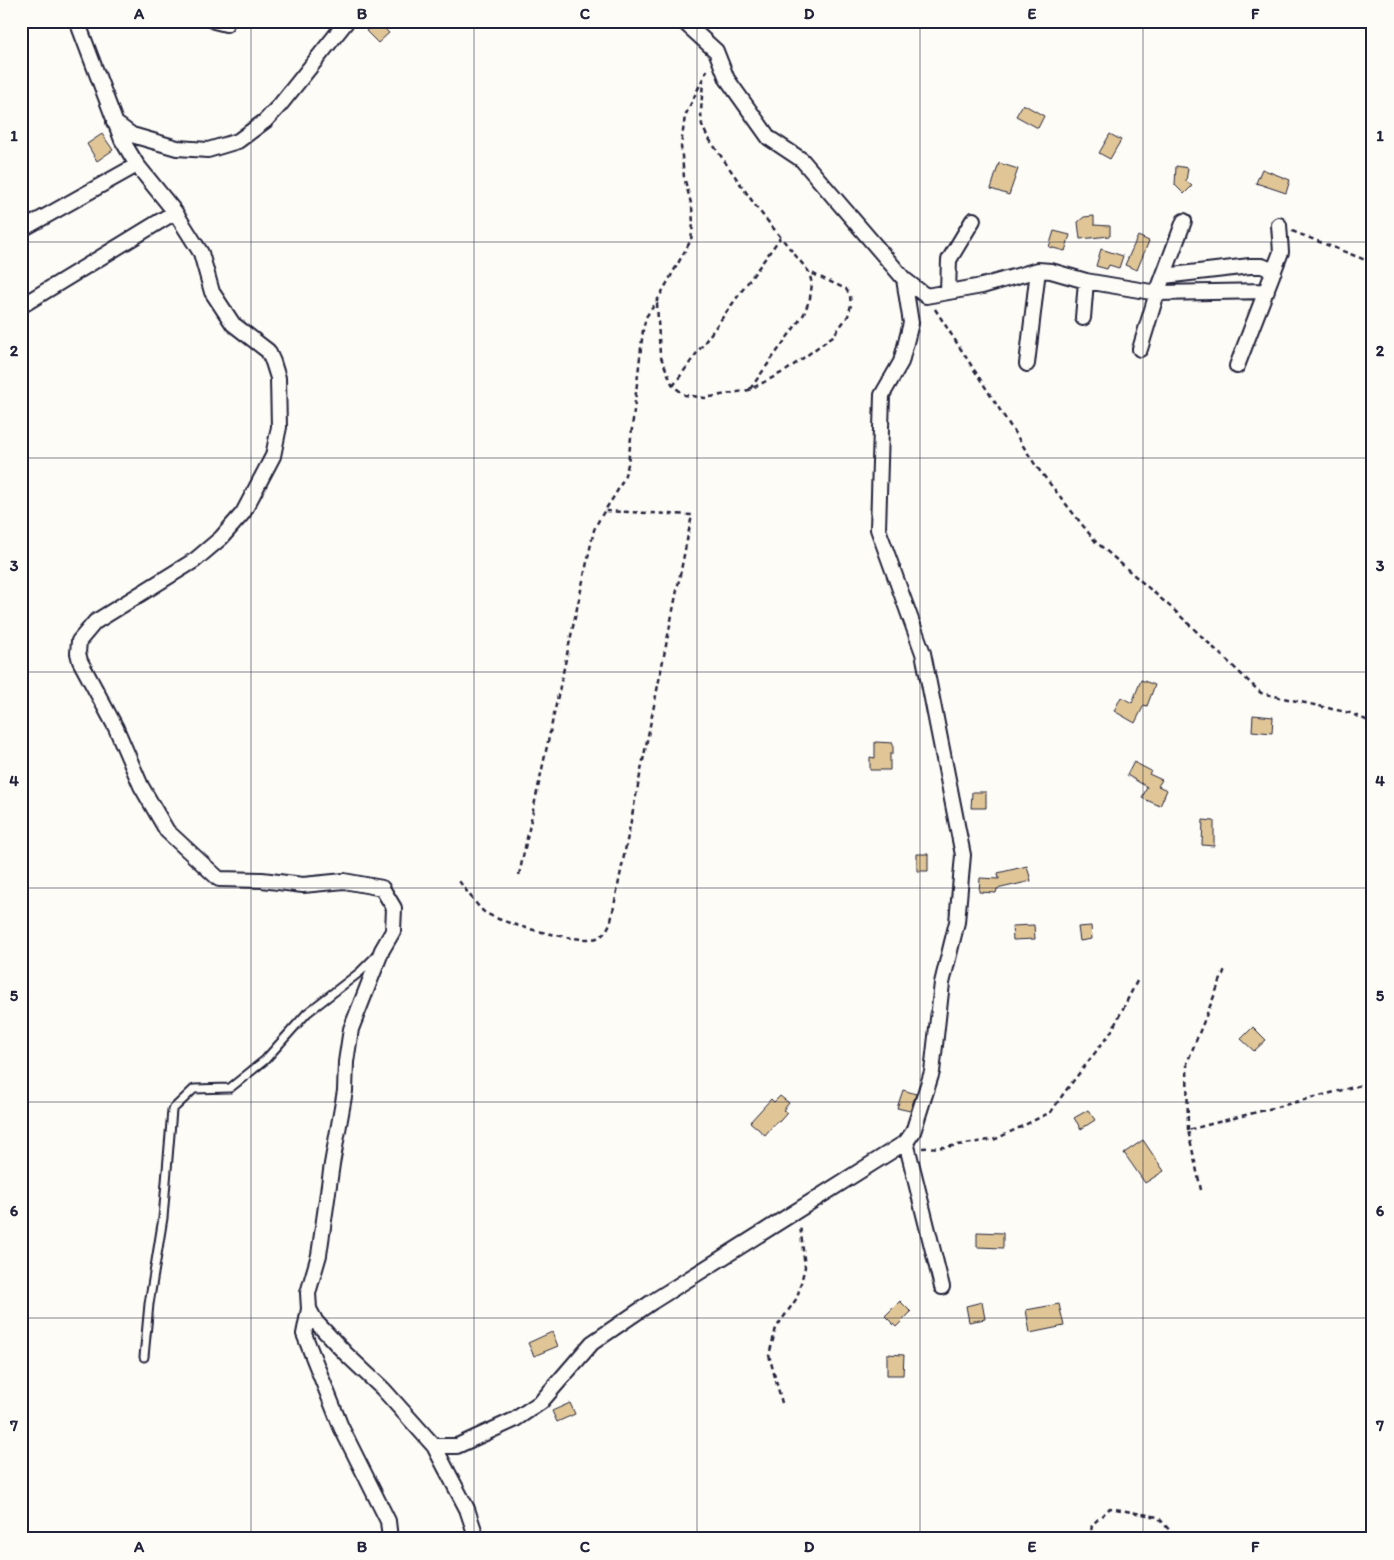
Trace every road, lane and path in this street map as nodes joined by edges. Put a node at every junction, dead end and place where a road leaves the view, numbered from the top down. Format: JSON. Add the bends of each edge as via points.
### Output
{"nodes":[{"id":1,"x":77,"y":21,"type":"edge"},
{"id":2,"x":347,"y":21,"type":"edge"},
{"id":3,"x":683,"y":21,"type":"edge"},
{"id":4,"x":716,"y":51,"type":"junction"},
{"id":5,"x":704,"y":77,"type":"junction"},
{"id":6,"x":114,"y":122,"type":"junction"},
{"id":7,"x":137,"y":165,"type":"junction"},
{"id":8,"x":175,"y":212,"type":"junction"},
{"id":9,"x":973,"y":220,"type":"dead end"},
{"id":10,"x":1184,"y":221,"type":"dead end"},
{"id":11,"x":1279,"y":225,"type":"joint"},
{"id":12,"x":21,"y":230,"type":"edge"},
{"id":13,"x":780,"y":238,"type":"junction"},
{"id":14,"x":1373,"y":263,"type":"edge"},
{"id":15,"x":1038,"y":270,"type":"junction"},
{"id":16,"x":1274,"y":271,"type":"junction"},
{"id":17,"x":809,"y":272,"type":"junction"},
{"id":18,"x":1164,"y":276,"type":"junction"},
{"id":19,"x":904,"y":279,"type":"junction"},
{"id":20,"x":1086,"y":281,"type":"junction"},
{"id":21,"x":1267,"y":291,"type":"junction"},
{"id":22,"x":948,"y":292,"type":"junction"},
{"id":23,"x":1158,"y":293,"type":"junction"},
{"id":24,"x":926,"y":296,"type":"junction"},
{"id":25,"x":657,"y":301,"type":"junction"},
{"id":26,"x":21,"y":306,"type":"edge"},
{"id":27,"x":1083,"y":318,"type":"dead end"},
{"id":28,"x":1140,"y":349,"type":"dead end"},
{"id":29,"x":1027,"y":364,"type":"dead end"},
{"id":30,"x":1237,"y":366,"type":"dead end"},
{"id":31,"x":673,"y":386,"type":"junction"},
{"id":32,"x":749,"y":390,"type":"junction"},
{"id":33,"x":604,"y":511,"type":"junction"},
{"id":34,"x":1373,"y":723,"type":"edge"},
{"id":35,"x":519,"y":875,"type":"dead end"},
{"id":36,"x":459,"y":881,"type":"dead end"},
{"id":37,"x":382,"y":950,"type":"junction"},
{"id":38,"x":1225,"y":969,"type":"dead end"},
{"id":39,"x":1138,"y":981,"type":"dead end"},
{"id":40,"x":1373,"y":1082,"type":"edge"},
{"id":41,"x":1188,"y":1130,"type":"junction"},
{"id":42,"x":906,"y":1142,"type":"junction"},
{"id":43,"x":1201,"y":1190,"type":"dead end"},
{"id":44,"x":798,"y":1210,"type":"junction"},
{"id":45,"x":942,"y":1287,"type":"dead end"},
{"id":46,"x":309,"y":1310,"type":"junction"},
{"id":47,"x":144,"y":1357,"type":"dead end"},
{"id":48,"x":782,"y":1403,"type":"dead end"},
{"id":49,"x":434,"y":1446,"type":"junction"},
{"id":50,"x":390,"y":1539,"type":"edge"},
{"id":51,"x":477,"y":1539,"type":"edge"},
{"id":52,"x":1090,"y":1539,"type":"edge"},
{"id":53,"x":1177,"y":1539,"type":"edge"}],
"edges":[{"from":1,"to":6,"type":"street"},
{"from":2,"to":6,"type":"street","via":[[280,105],[238,141],[208,150],[177,148],[132,134]]},
{"from":3,"to":4,"type":"street"},
{"from":4,"to":5,"type":"path"},
{"from":4,"to":19,"type":"street","via":[[727,79],[769,138],[802,160]]},
{"from":5,"to":13,"type":"path","via":[[701,113],[707,136]]},
{"from":5,"to":25,"type":"path","via":[[685,116],[681,146],[684,177],[692,207],[691,240]]},
{"from":6,"to":7,"type":"street"},
{"from":7,"to":8,"type":"street"},
{"from":7,"to":12,"type":"street"},
{"from":8,"to":26,"type":"street"},
{"from":8,"to":37,"type":"street","via":[[200,253],[212,292],[233,324],[268,351],[278,378],[279,428],[273,456],[243,513],[196,560],[95,622],[80,641],[80,661],[116,728],[141,786],[167,831],[219,879],[303,885],[344,882],[382,888],[394,908],[393,930]]},
{"from":9,"to":22,"type":"street","via":[[949,260]]},
{"from":10,"to":18,"type":"street"},
{"from":11,"to":14,"type":"path"},
{"from":11,"to":16,"type":"street","via":[[1281,252]]},
{"from":13,"to":17,"type":"path"},
{"from":13,"to":31,"type":"path"},
{"from":15,"to":20,"type":"street"},
{"from":15,"to":22,"type":"street"},
{"from":15,"to":29,"type":"street"},
{"from":16,"to":18,"type":"street","via":[[1250,266]]},
{"from":16,"to":21,"type":"street"},
{"from":17,"to":32,"type":"path","via":[[812,284],[804,314]]},
{"from":17,"to":32,"type":"path","via":[[846,288],[851,305],[848,316],[833,336],[787,370]]},
{"from":18,"to":23,"type":"street"},
{"from":19,"to":24,"type":"street"},
{"from":19,"to":42,"type":"street","via":[[911,323],[900,362],[882,395],[878,529],[922,653],[963,855],[956,922],[942,983],[932,1072],[914,1132]]},
{"from":20,"to":23,"type":"street"},
{"from":20,"to":27,"type":"street"},
{"from":21,"to":23,"type":"street"},
{"from":21,"to":30,"type":"street"},
{"from":22,"to":24,"type":"street"},
{"from":23,"to":28,"type":"street"},
{"from":24,"to":34,"type":"path","via":[[1036,466],[1095,541],[1261,693],[1350,713]]},
{"from":25,"to":31,"type":"path","via":[[660,355]]},
{"from":25,"to":33,"type":"path","via":[[646,317],[643,330],[625,479]]},
{"from":31,"to":32,"type":"path","via":[[685,395],[705,398]]},
{"from":33,"to":35,"type":"path","via":[[594,530]]},
{"from":33,"to":36,"type":"path","via":[[692,515],[612,921],[599,937],[588,940],[539,931],[484,912]]},
{"from":37,"to":46,"type":"street","via":[[351,1029],[345,1091],[319,1255],[308,1293]]},
{"from":37,"to":47,"type":"lane","via":[[360,972],[307,1013],[265,1060],[230,1088],[194,1089],[172,1110],[163,1218]]},
{"from":38,"to":41,"type":"path","via":[[1187,1064]]},
{"from":39,"to":42,"type":"path","via":[[1111,1032],[1051,1112],[996,1139],[917,1148]]},
{"from":40,"to":41,"type":"path"},
{"from":41,"to":43,"type":"path"},
{"from":42,"to":44,"type":"street"},
{"from":42,"to":45,"type":"street"},
{"from":44,"to":48,"type":"path","via":[[806,1267],[797,1298],[776,1328],[769,1355]]},
{"from":44,"to":49,"type":"street","via":[[592,1344],[541,1402],[514,1420],[458,1446]]},
{"from":46,"to":49,"type":"street","via":[[316,1322]]},
{"from":46,"to":50,"type":"street","via":[[304,1334],[341,1427],[388,1521]]},
{"from":49,"to":51,"type":"street","via":[[467,1508]]},
{"from":52,"to":53,"type":"path","via":[[1092,1525],[1110,1508],[1158,1517]]}]}
